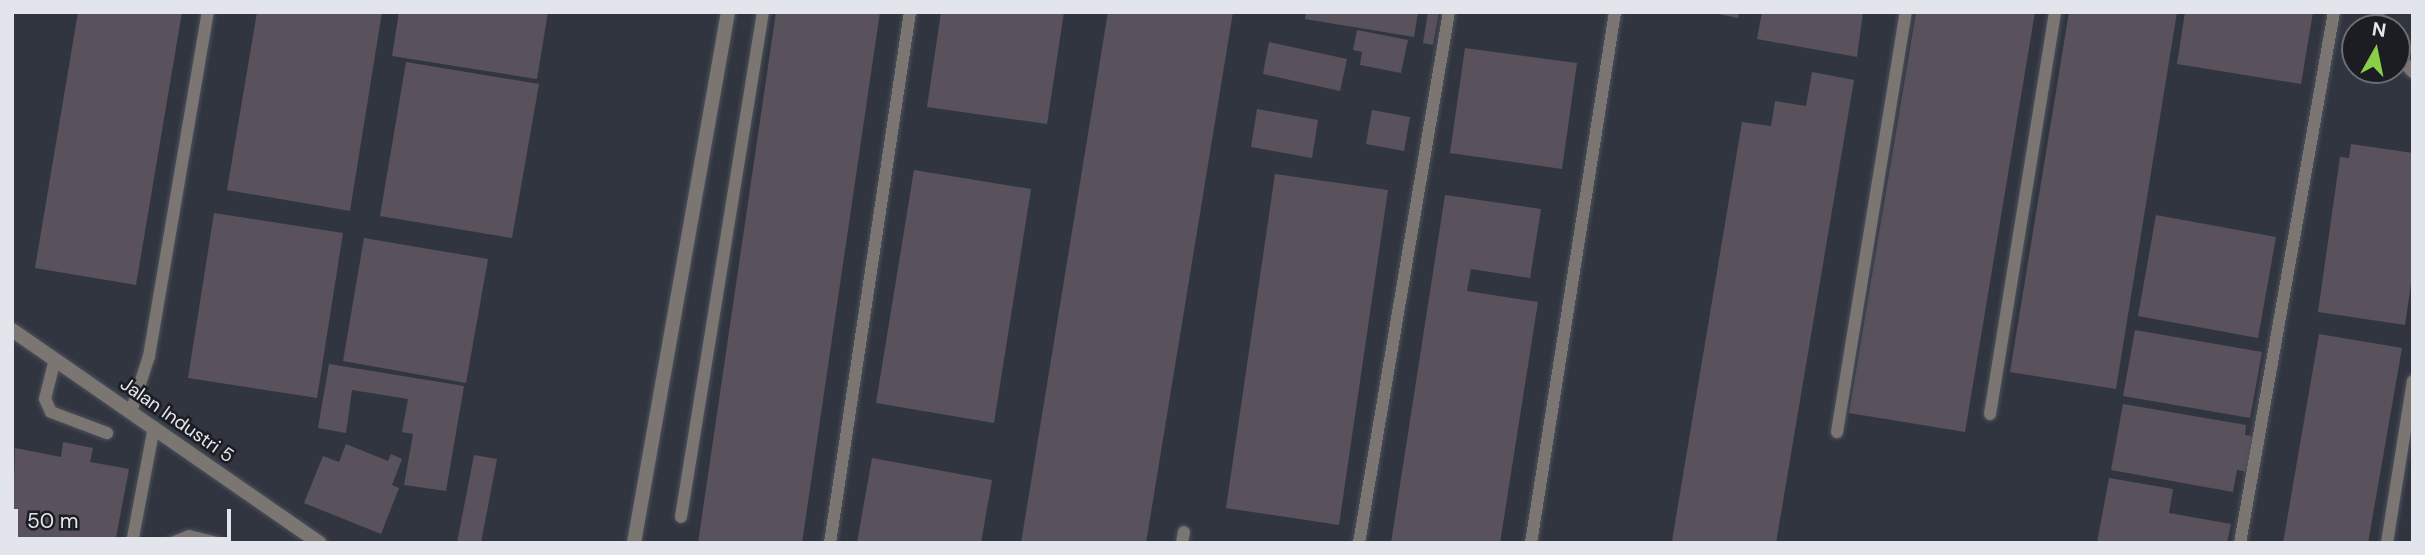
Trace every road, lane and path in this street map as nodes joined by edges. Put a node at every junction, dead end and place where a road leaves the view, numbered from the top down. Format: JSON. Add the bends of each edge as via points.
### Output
{"nodes":[{"id":1,"x":208,"y":12,"type":"edge"},
{"id":2,"x":727,"y":12,"type":"edge"},
{"id":3,"x":763,"y":12,"type":"edge"},
{"id":4,"x":910,"y":12,"type":"edge"},
{"id":5,"x":1449,"y":12,"type":"edge"},
{"id":6,"x":1615,"y":12,"type":"edge"},
{"id":7,"x":1906,"y":12,"type":"edge"},
{"id":8,"x":2055,"y":12,"type":"edge"},
{"id":9,"x":2334,"y":12,"type":"edge"},
{"id":10,"x":12,"y":330,"type":"edge"},
{"id":11,"x":55,"y":359,"type":"junction"},
{"id":12,"x":2413,"y":381,"type":"edge"},
{"id":13,"x":131,"y":412,"type":"junction"},
{"id":14,"x":1990,"y":414,"type":"dead end"},
{"id":15,"x":154,"y":427,"type":"junction"},
{"id":16,"x":1837,"y":432,"type":"dead end"},
{"id":17,"x":107,"y":433,"type":"dead end"},
{"id":18,"x":681,"y":517,"type":"dead end"},
{"id":19,"x":301,"y":536,"type":"edge"},
{"id":20,"x":132,"y":543,"type":"edge"},
{"id":21,"x":173,"y":543,"type":"edge"},
{"id":22,"x":217,"y":543,"type":"edge"},
{"id":23,"x":320,"y":543,"type":"edge"},
{"id":24,"x":634,"y":543,"type":"edge"},
{"id":25,"x":830,"y":543,"type":"edge"},
{"id":26,"x":1359,"y":543,"type":"edge"},
{"id":27,"x":1531,"y":543,"type":"edge"},
{"id":28,"x":2240,"y":543,"type":"edge"},
{"id":29,"x":2387,"y":543,"type":"edge"}],
"edges":[{"from":1,"to":13,"type":"lane","via":[[149,356]]},
{"from":2,"to":24,"type":"street"},
{"from":3,"to":18,"type":"lane"},
{"from":4,"to":25,"type":"lane"},
{"from":5,"to":26,"type":"lane"},
{"from":6,"to":27,"type":"lane"},
{"from":7,"to":16,"type":"lane"},
{"from":8,"to":14,"type":"lane"},
{"from":9,"to":28,"type":"lane"},
{"from":10,"to":11,"type":"street","name":"Jalan Industri 5"},
{"from":11,"to":13,"type":"street","name":"Jalan Industri 5"},
{"from":11,"to":17,"type":"lane","via":[[45,399],[51,412]]},
{"from":12,"to":29,"type":"lane"},
{"from":13,"to":15,"type":"street","name":"Jalan Industri 5"},
{"from":15,"to":19,"type":"street","name":"Jalan Industri 5"},
{"from":15,"to":20,"type":"lane"},
{"from":19,"to":23,"type":"street","name":"Jalan Industri 5"},
{"from":21,"to":22,"type":"lane","via":[[189,536]]}]}
